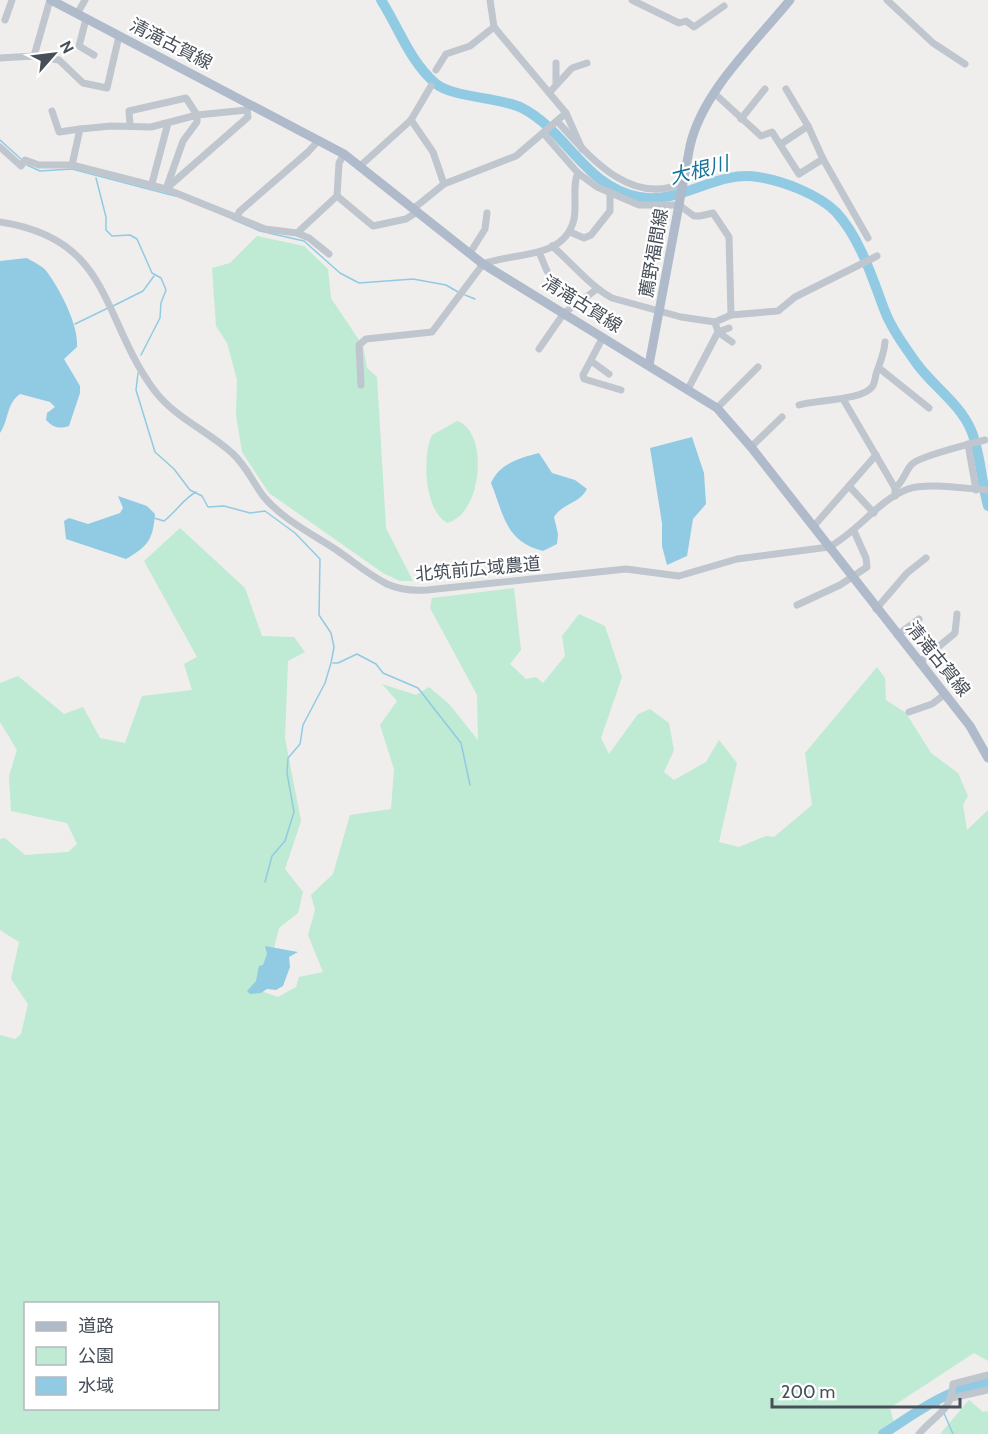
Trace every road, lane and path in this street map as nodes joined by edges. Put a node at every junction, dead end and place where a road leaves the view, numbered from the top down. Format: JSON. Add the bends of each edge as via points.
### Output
{"nodes":[{"id":1,"x":12,"y":0,"type":"edge"},
{"id":2,"x":50,"y":0,"type":"edge"},
{"id":3,"x":85,"y":0,"type":"edge"},
{"id":4,"x":490,"y":0,"type":"edge"},
{"id":5,"x":632,"y":0,"type":"edge"},
{"id":6,"x":790,"y":0,"type":"edge"},
{"id":7,"x":887,"y":0,"type":"edge"},
{"id":8,"x":724,"y":6,"type":"dead end"},
{"id":9,"x":77,"y":14,"type":"junction"},
{"id":10,"x":86,"y":18,"type":"junction"},
{"id":11,"x":5,"y":20,"type":"dead end"},
{"id":12,"x":494,"y":27,"type":"junction"},
{"id":13,"x":119,"y":36,"type":"junction"},
{"id":14,"x":94,"y":55,"type":"dead end"},
{"id":15,"x":34,"y":56,"type":"junction"},
{"id":16,"x":0,"y":58,"type":"edge"},
{"id":17,"x":556,"y":63,"type":"dead end"},
{"id":18,"x":587,"y":63,"type":"dead end"},
{"id":19,"x":965,"y":64,"type":"dead end"},
{"id":20,"x":436,"y":70,"type":"dead end"},
{"id":21,"x":556,"y":83,"type":"junction"},
{"id":22,"x":431,"y":86,"type":"dead end"},
{"id":23,"x":765,"y":89,"type":"dead end"},
{"id":24,"x":786,"y":89,"type":"dead end"},
{"id":25,"x":549,"y":93,"type":"junction"},
{"id":26,"x":714,"y":93,"type":"junction"},
{"id":27,"x":249,"y":107,"type":"junction"},
{"id":28,"x":52,"y":111,"type":"dead end"},
{"id":29,"x":566,"y":113,"type":"junction"},
{"id":30,"x":197,"y":115,"type":"junction"},
{"id":31,"x":741,"y":119,"type":"junction"},
{"id":32,"x":411,"y":120,"type":"junction"},
{"id":33,"x":557,"y":121,"type":"junction"},
{"id":34,"x":168,"y":123,"type":"junction"},
{"id":35,"x":130,"y":125,"type":"junction"},
{"id":36,"x":808,"y":126,"type":"junction"},
{"id":37,"x":80,"y":129,"type":"junction"},
{"id":38,"x":544,"y":134,"type":"junction"},
{"id":39,"x":319,"y":140,"type":"junction"},
{"id":40,"x":781,"y":144,"type":"junction"},
{"id":41,"x":0,"y":147,"type":"edge"},
{"id":42,"x":582,"y":149,"type":"junction"},
{"id":43,"x":344,"y":154,"type":"junction"},
{"id":44,"x":823,"y":159,"type":"junction"},
{"id":45,"x":72,"y":165,"type":"junction"},
{"id":46,"x":359,"y":167,"type":"junction"},
{"id":47,"x":578,"y":172,"type":"junction"},
{"id":48,"x":683,"y":183,"type":"junction"},
{"id":49,"x":444,"y":184,"type":"junction"},
{"id":50,"x":151,"y":187,"type":"junction"},
{"id":51,"x":166,"y":189,"type":"junction"},
{"id":52,"x":610,"y":192,"type":"junction"},
{"id":53,"x":337,"y":196,"type":"junction"},
{"id":54,"x":680,"y":202,"type":"junction"},
{"id":55,"x":415,"y":211,"type":"junction"},
{"id":56,"x":487,"y":213,"type":"dead end"},
{"id":57,"x":238,"y":217,"type":"junction"},
{"id":58,"x":0,"y":222,"type":"edge"},
{"id":59,"x":570,"y":232,"type":"junction"},
{"id":60,"x":297,"y":233,"type":"junction"},
{"id":61,"x":868,"y":238,"type":"dead end"},
{"id":62,"x":552,"y":246,"type":"junction"},
{"id":63,"x":539,"y":252,"type":"junction"},
{"id":64,"x":470,"y":253,"type":"junction"},
{"id":65,"x":329,"y":254,"type":"dead end"},
{"id":66,"x":877,"y":256,"type":"dead end"},
{"id":67,"x":483,"y":264,"type":"junction"},
{"id":68,"x":547,"y":271,"type":"dead end"},
{"id":69,"x":597,"y":289,"type":"junction"},
{"id":70,"x":660,"y":311,"type":"junction"},
{"id":71,"x":564,"y":313,"type":"junction"},
{"id":72,"x":731,"y":315,"type":"junction"},
{"id":73,"x":715,"y":322,"type":"junction"},
{"id":74,"x":729,"y":328,"type":"dead end"},
{"id":75,"x":718,"y":332,"type":"junction"},
{"id":76,"x":603,"y":337,"type":"junction"},
{"id":77,"x":732,"y":342,"type":"dead end"},
{"id":78,"x":885,"y":342,"type":"dead end"},
{"id":79,"x":539,"y":349,"type":"dead end"},
{"id":80,"x":591,"y":361,"type":"junction"},
{"id":81,"x":649,"y":365,"type":"junction"},
{"id":82,"x":758,"y":367,"type":"dead end"},
{"id":83,"x":879,"y":368,"type":"junction"},
{"id":84,"x":609,"y":374,"type":"dead end"},
{"id":85,"x":361,"y":385,"type":"dead end"},
{"id":86,"x":688,"y":389,"type":"junction"},
{"id":87,"x":621,"y":390,"type":"dead end"},
{"id":88,"x":843,"y":399,"type":"junction"},
{"id":89,"x":799,"y":405,"type":"dead end"},
{"id":90,"x":717,"y":408,"type":"junction"},
{"id":91,"x":929,"y":408,"type":"dead end"},
{"id":92,"x":782,"y":417,"type":"dead end"},
{"id":93,"x":985,"y":440,"type":"dead end"},
{"id":94,"x":968,"y":444,"type":"junction"},
{"id":95,"x":751,"y":447,"type":"junction"},
{"id":96,"x":876,"y":455,"type":"junction"},
{"id":97,"x":849,"y":486,"type":"junction"},
{"id":98,"x":895,"y":488,"type":"junction"},
{"id":99,"x":981,"y":490,"type":"edge"},
{"id":100,"x":895,"y":496,"type":"junction"},
{"id":101,"x":874,"y":513,"type":"junction"},
{"id":102,"x":813,"y":527,"type":"junction"},
{"id":103,"x":854,"y":531,"type":"junction"},
{"id":104,"x":829,"y":548,"type":"junction"},
{"id":105,"x":926,"y":558,"type":"dead end"},
{"id":106,"x":852,"y":578,"type":"junction"},
{"id":107,"x":796,"y":605,"type":"dead end"},
{"id":108,"x":876,"y":609,"type":"junction"},
{"id":109,"x":957,"y":614,"type":"dead end"},
{"id":110,"x":919,"y":619,"type":"dead end"},
{"id":111,"x":897,"y":635,"type":"junction"},
{"id":112,"x":919,"y":663,"type":"junction"},
{"id":113,"x":944,"y":695,"type":"junction"},
{"id":114,"x":909,"y":712,"type":"dead end"},
{"id":115,"x":988,"y":759,"type":"edge"},
{"id":116,"x":988,"y":1375,"type":"edge"},
{"id":117,"x":988,"y":1390,"type":"edge"},
{"id":118,"x":952,"y":1398,"type":"junction"},
{"id":119,"x":919,"y":1434,"type":"edge"}],
"edges":[{"from":1,"to":11,"type":"street"},
{"from":2,"to":9,"type":"main road","name":"清滝古賀線"},
{"from":2,"to":15,"type":"street"},
{"from":3,"to":9,"type":"street"},
{"from":4,"to":12,"type":"street"},
{"from":5,"to":8,"type":"street","via":[[694,27]]},
{"from":6,"to":26,"type":"main road","name":"薦野福間線"},
{"from":7,"to":19,"type":"street","via":[[933,43]]},
{"from":9,"to":10,"type":"main road","name":"清滝古賀線"},
{"from":10,"to":13,"type":"main road","name":"清滝古賀線"},
{"from":10,"to":14,"type":"street","via":[[79,46]]},
{"from":12,"to":20,"type":"street","via":[[470,46],[446,54]]},
{"from":12,"to":25,"type":"street"},
{"from":13,"to":15,"type":"street","via":[[107,88],[83,83],[59,60]]},
{"from":13,"to":27,"type":"main road","name":"清滝古賀線"},
{"from":15,"to":16,"type":"street"},
{"from":17,"to":21,"type":"street"},
{"from":18,"to":21,"type":"street","via":[[572,68]]},
{"from":21,"to":25,"type":"street"},
{"from":22,"to":32,"type":"street"},
{"from":23,"to":31,"type":"street"},
{"from":24,"to":36,"type":"street"},
{"from":25,"to":29,"type":"street"},
{"from":26,"to":31,"type":"street"},
{"from":26,"to":48,"type":"main road","name":"薦野福間線","via":[[693,133]]},
{"from":27,"to":30,"type":"street"},
{"from":27,"to":39,"type":"main road","name":"清滝古賀線"},
{"from":27,"to":51,"type":"street","via":[[248,117]]},
{"from":28,"to":37,"type":"street","via":[[59,132]]},
{"from":29,"to":33,"type":"street"},
{"from":29,"to":42,"type":"street"},
{"from":30,"to":34,"type":"street"},
{"from":30,"to":35,"type":"street","via":[[186,98],[129,111]]},
{"from":30,"to":51,"type":"street","via":[[198,122],[183,141]]},
{"from":31,"to":40,"type":"street","via":[[761,136],[772,132]]},
{"from":32,"to":46,"type":"street"},
{"from":32,"to":49,"type":"street","via":[[433,152]]},
{"from":33,"to":38,"type":"street"},
{"from":33,"to":42,"type":"street"},
{"from":34,"to":35,"type":"street","via":[[152,127]]},
{"from":34,"to":50,"type":"street"},
{"from":35,"to":37,"type":"street"},
{"from":36,"to":40,"type":"street"},
{"from":36,"to":44,"type":"street"},
{"from":37,"to":45,"type":"street"},
{"from":38,"to":47,"type":"street"},
{"from":38,"to":49,"type":"street","via":[[516,156]]},
{"from":39,"to":43,"type":"main road","name":"清滝古賀線"},
{"from":39,"to":57,"type":"street"},
{"from":40,"to":44,"type":"street","via":[[799,174]]},
{"from":41,"to":45,"type":"street","via":[[21,166],[24,160],[39,165]]},
{"from":42,"to":48,"type":"street","via":[[595,163],[634,186],[662,189]]},
{"from":43,"to":46,"type":"main road","name":"清滝古賀線"},
{"from":43,"to":53,"type":"street","via":[[339,163]]},
{"from":44,"to":61,"type":"street"},
{"from":45,"to":50,"type":"street"},
{"from":46,"to":55,"type":"main road","name":"清滝古賀線"},
{"from":47,"to":52,"type":"street"},
{"from":47,"to":59,"type":"street","via":[[577,205]]},
{"from":48,"to":54,"type":"main road","name":"薦野福間線"},
{"from":49,"to":55,"type":"street"},
{"from":50,"to":51,"type":"street"},
{"from":51,"to":57,"type":"street"},
{"from":52,"to":54,"type":"street","via":[[639,205]]},
{"from":52,"to":59,"type":"street","via":[[610,211],[591,235],[584,238]]},
{"from":53,"to":55,"type":"street","via":[[373,226],[406,219]]},
{"from":53,"to":60,"type":"street"},
{"from":54,"to":70,"type":"main road","name":"薦野福間線"},
{"from":54,"to":72,"type":"street","via":[[694,216],[713,213],[729,237]]},
{"from":55,"to":64,"type":"main road","name":"清滝古賀線"},
{"from":56,"to":64,"type":"street","via":[[485,229]]},
{"from":57,"to":60,"type":"street","via":[[265,229]]},
{"from":58,"to":104,"type":"street","name":"北筑前広域農道","via":[[30,228],[68,246],[112,308],[135,358],[163,401],[232,453],[271,505],[387,584],[419,591],[626,569],[679,576],[737,559]]},
{"from":59,"to":62,"type":"street"},
{"from":60,"to":65,"type":"street"},
{"from":62,"to":63,"type":"street"},
{"from":62,"to":69,"type":"street"},
{"from":63,"to":67,"type":"street"},
{"from":63,"to":68,"type":"street"},
{"from":64,"to":67,"type":"main road","name":"清滝古賀線"},
{"from":66,"to":72,"type":"street","via":[[795,297],[778,311]]},
{"from":67,"to":71,"type":"main road","name":"清滝古賀線"},
{"from":67,"to":85,"type":"street","via":[[432,332],[383,335],[359,345]]},
{"from":69,"to":70,"type":"street","via":[[612,298]]},
{"from":69,"to":71,"type":"street"},
{"from":70,"to":73,"type":"street"},
{"from":70,"to":81,"type":"main road","name":"薦野福間線"},
{"from":71,"to":76,"type":"main road","name":"清滝古賀線"},
{"from":71,"to":79,"type":"street"},
{"from":72,"to":73,"type":"street"},
{"from":73,"to":75,"type":"street"},
{"from":74,"to":75,"type":"street"},
{"from":75,"to":77,"type":"street"},
{"from":75,"to":86,"type":"street"},
{"from":76,"to":80,"type":"street"},
{"from":76,"to":81,"type":"main road","name":"清滝古賀線"},
{"from":78,"to":83,"type":"street"},
{"from":80,"to":84,"type":"street"},
{"from":80,"to":87,"type":"street","via":[[584,380]]},
{"from":81,"to":86,"type":"main road","name":"清滝古賀線"},
{"from":82,"to":90,"type":"street"},
{"from":83,"to":88,"type":"street","via":[[869,391]]},
{"from":83,"to":91,"type":"street"},
{"from":86,"to":90,"type":"main road","name":"清滝古賀線"},
{"from":88,"to":89,"type":"street"},
{"from":88,"to":96,"type":"street"},
{"from":90,"to":95,"type":"main road","name":"清滝古賀線"},
{"from":92,"to":95,"type":"street"},
{"from":93,"to":94,"type":"street"},
{"from":94,"to":98,"type":"street","via":[[914,462]]},
{"from":94,"to":99,"type":"street"},
{"from":95,"to":102,"type":"main road","name":"清滝古賀線"},
{"from":96,"to":97,"type":"street"},
{"from":96,"to":98,"type":"street"},
{"from":97,"to":101,"type":"street"},
{"from":97,"to":102,"type":"street"},
{"from":98,"to":100,"type":"street"},
{"from":99,"to":100,"type":"street","name":"北筑前広域農道","via":[[918,487]]},
{"from":100,"to":101,"type":"street","name":"北筑前広域農道"},
{"from":101,"to":103,"type":"street","name":"北筑前広域農道"},
{"from":102,"to":104,"type":"main road","name":"清滝古賀線"},
{"from":103,"to":104,"type":"street","name":"北筑前広域農道"},
{"from":103,"to":106,"type":"street","via":[[867,567]]},
{"from":104,"to":106,"type":"main road","name":"清滝古賀線"},
{"from":105,"to":108,"type":"street","via":[[907,573]]},
{"from":106,"to":107,"type":"street"},
{"from":106,"to":108,"type":"main road","name":"清滝古賀線"},
{"from":108,"to":111,"type":"main road","name":"清滝古賀線"},
{"from":109,"to":112,"type":"street","via":[[955,633]]},
{"from":110,"to":111,"type":"street"},
{"from":111,"to":112,"type":"main road","name":"清滝古賀線"},
{"from":112,"to":113,"type":"main road","name":"清滝古賀線"},
{"from":113,"to":114,"type":"street"},
{"from":113,"to":115,"type":"main road","name":"清滝古賀線","via":[[970,726]]},
{"from":116,"to":118,"type":"street","via":[[952,1384]]},
{"from":117,"to":118,"type":"street"},
{"from":118,"to":119,"type":"street"}]}
